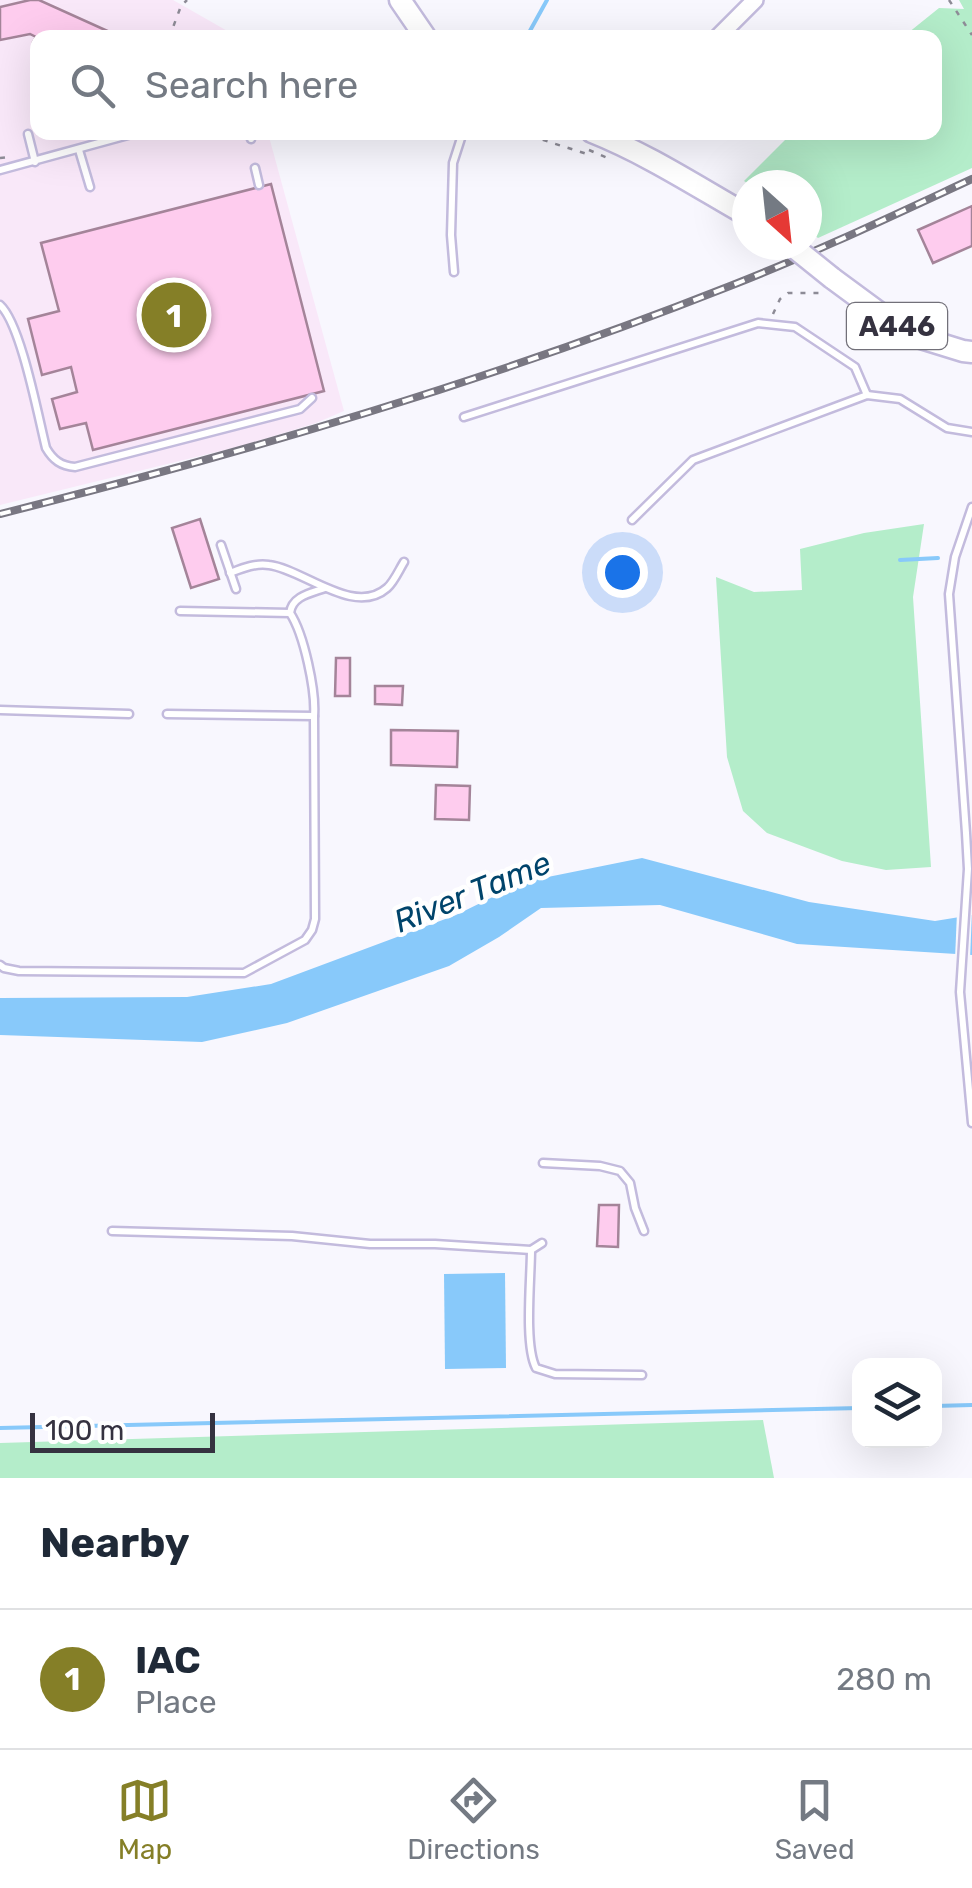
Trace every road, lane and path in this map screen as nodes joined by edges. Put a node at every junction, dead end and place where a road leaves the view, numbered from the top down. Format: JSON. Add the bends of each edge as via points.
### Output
{"nodes":[{"id":1,"x":187,"y":0,"type":"edge"},
{"id":2,"x":400,"y":0,"type":"edge"},
{"id":3,"x":949,"y":0,"type":"edge"},
{"id":4,"x":752,"y":1,"type":"edge"},
{"id":5,"x":180,"y":3,"type":"edge"},
{"id":6,"x":171,"y":30,"type":"edge"},
{"id":7,"x":421,"y":30,"type":"edge"},
{"id":8,"x":725,"y":30,"type":"edge"},
{"id":9,"x":972,"y":35,"type":"edge"},
{"id":10,"x":28,"y":134,"type":"dead end"},
{"id":11,"x":113,"y":140,"type":"edge"},
{"id":12,"x":462,"y":140,"type":"edge"},
{"id":13,"x":543,"y":140,"type":"edge"},
{"id":14,"x":592,"y":140,"type":"edge"},
{"id":15,"x":628,"y":140,"type":"edge"},
{"id":16,"x":80,"y":150,"type":"junction"},
{"id":17,"x":35,"y":162,"type":"junction"},
{"id":18,"x":255,"y":168,"type":"dead end"},
{"id":19,"x":1,"y":171,"type":"edge"},
{"id":20,"x":259,"y":185,"type":"dead end"},
{"id":21,"x":90,"y":187,"type":"dead end"},
{"id":22,"x":732,"y":206,"type":"edge"},
{"id":23,"x":805,"y":260,"type":"edge"},
{"id":24,"x":454,"y":272,"type":"dead end"},
{"id":25,"x":826,"y":282,"type":"junction"},
{"id":26,"x":0,"y":305,"type":"edge"},
{"id":27,"x":769,"y":325,"type":"junction"},
{"id":28,"x":969,"y":353,"type":"edge"},
{"id":29,"x":867,"y":395,"type":"junction"},
{"id":30,"x":312,"y":398,"type":"dead end"},
{"id":31,"x":464,"y":417,"type":"dead end"},
{"id":32,"x":972,"y":432,"type":"edge"},
{"id":33,"x":972,"y":508,"type":"edge"},
{"id":34,"x":632,"y":520,"type":"dead end"},
{"id":35,"x":221,"y":545,"type":"dead end"},
{"id":36,"x":404,"y":562,"type":"dead end"},
{"id":37,"x":230,"y":572,"type":"junction"},
{"id":38,"x":326,"y":588,"type":"junction"},
{"id":39,"x":236,"y":589,"type":"dead end"},
{"id":40,"x":180,"y":611,"type":"dead end"},
{"id":41,"x":290,"y":612,"type":"junction"},
{"id":42,"x":0,"y":710,"type":"edge"},
{"id":43,"x":129,"y":714,"type":"dead end"},
{"id":44,"x":167,"y":714,"type":"dead end"},
{"id":45,"x":314,"y":716,"type":"junction"},
{"id":46,"x":0,"y":965,"type":"edge"},
{"id":47,"x":972,"y":1123,"type":"edge"},
{"id":48,"x":543,"y":1163,"type":"dead end"},
{"id":49,"x":112,"y":1231,"type":"dead end"},
{"id":50,"x":644,"y":1232,"type":"dead end"},
{"id":51,"x":542,"y":1243,"type":"dead end"},
{"id":52,"x":531,"y":1250,"type":"junction"},
{"id":53,"x":642,"y":1376,"type":"dead end"}],
"edges":[{"from":1,"to":5,"type":"path"},
{"from":2,"to":7,"type":"highway"},
{"from":3,"to":9,"type":"path"},
{"from":4,"to":8,"type":"main road"},
{"from":5,"to":6,"type":"path"},
{"from":10,"to":17,"type":"lane"},
{"from":11,"to":16,"type":"lane"},
{"from":12,"to":24,"type":"lane","via":[[453,162]]},
{"from":13,"to":14,"type":"path","via":[[587,154]]},
{"from":15,"to":22,"type":"highway"},
{"from":16,"to":17,"type":"lane"},
{"from":16,"to":21,"type":"lane"},
{"from":17,"to":19,"type":"lane"},
{"from":18,"to":20,"type":"lane"},
{"from":23,"to":25,"type":"highway","number":"A446","bridge":true},
{"from":25,"to":27,"type":"path","via":[[819,294],[788,293]]},
{"from":25,"to":28,"type":"highway","number":"A446","via":[[908,334]]},
{"from":26,"to":30,"type":"lane","via":[[16,332],[46,448],[66,466],[300,410]]},
{"from":27,"to":29,"type":"lane","via":[[796,327],[856,367]]},
{"from":27,"to":31,"type":"lane"},
{"from":29,"to":32,"type":"lane","via":[[900,399],[948,428]]},
{"from":29,"to":34,"type":"lane","via":[[693,460]]},
{"from":33,"to":47,"type":"lane","via":[[949,594],[966,832],[960,992]]},
{"from":35,"to":37,"type":"lane"},
{"from":36,"to":38,"type":"lane","via":[[389,587],[374,596]]},
{"from":37,"to":38,"type":"lane","via":[[273,565]]},
{"from":37,"to":39,"type":"lane"},
{"from":38,"to":41,"type":"lane","via":[[296,599]]},
{"from":40,"to":41,"type":"lane"},
{"from":41,"to":45,"type":"lane","via":[[316,698]]},
{"from":42,"to":43,"type":"lane"},
{"from":44,"to":45,"type":"lane"},
{"from":45,"to":46,"type":"lane","via":[[315,919],[305,940],[244,974],[18,971]]},
{"from":48,"to":50,"type":"lane","via":[[620,1171]]},
{"from":49,"to":52,"type":"lane"},
{"from":51,"to":52,"type":"lane"},
{"from":52,"to":53,"type":"lane","via":[[536,1368]]}]}
